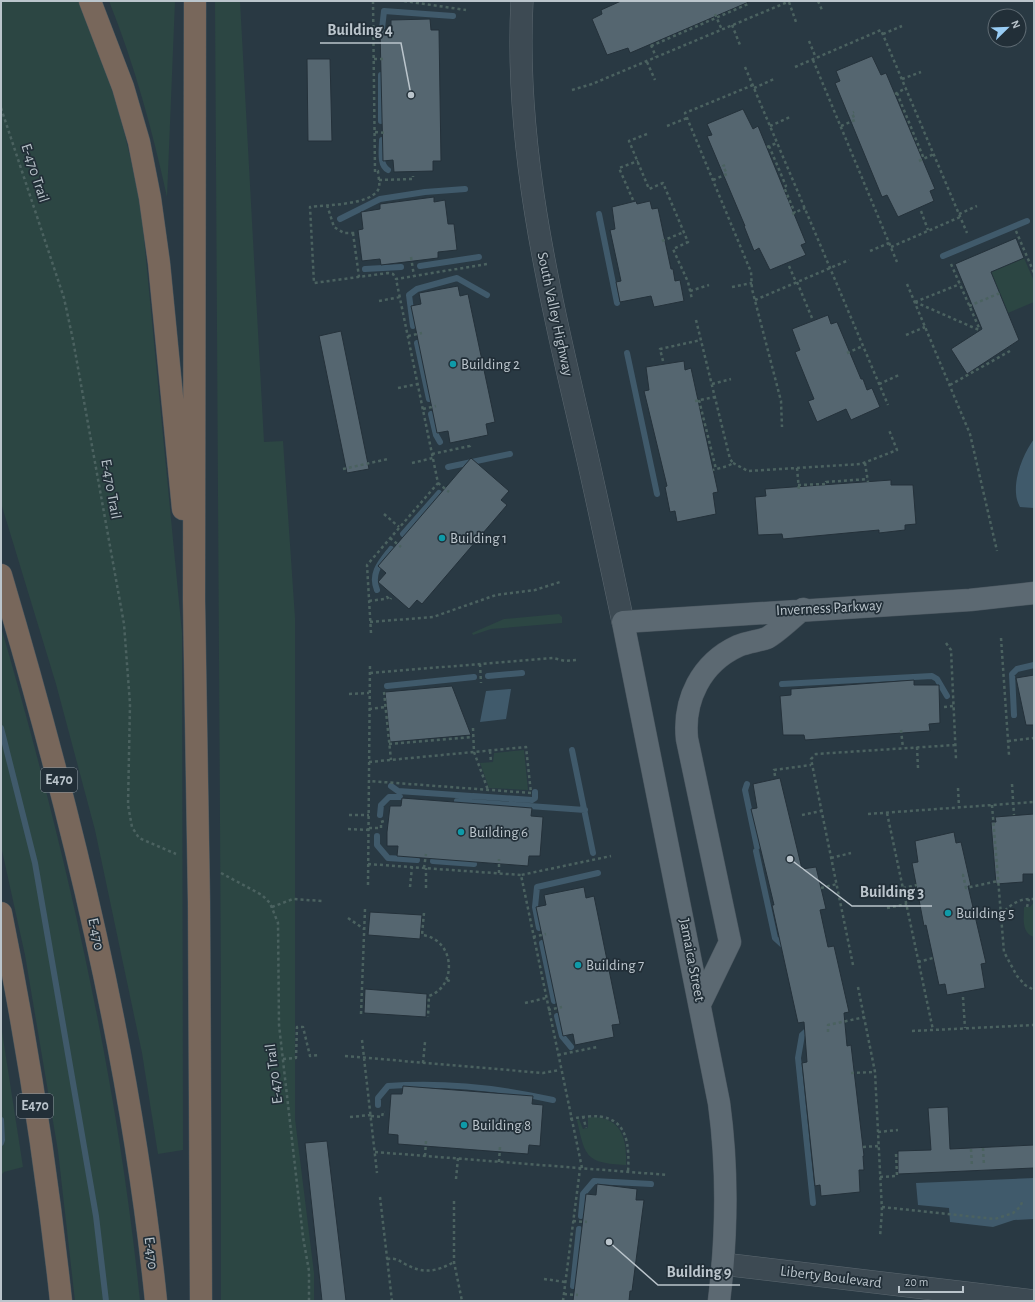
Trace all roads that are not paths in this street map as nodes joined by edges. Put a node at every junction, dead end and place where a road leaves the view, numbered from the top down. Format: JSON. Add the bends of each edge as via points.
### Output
{"nodes":[{"id":1,"x":90,"y":1,"type":"edge"},
{"id":2,"x":195,"y":1,"type":"edge"},
{"id":3,"x":522,"y":1,"type":"edge"},
{"id":4,"x":1,"y":575,"type":"edge"},
{"id":5,"x":1034,"y":593,"type":"edge"},
{"id":6,"x":194,"y":600,"type":"junction"},
{"id":7,"x":803,"y":609,"type":"junction"},
{"id":8,"x":623,"y":622,"type":"junction"},
{"id":9,"x":1,"y":913,"type":"edge"},
{"id":10,"x":700,"y":1004,"type":"junction"},
{"id":11,"x":723,"y":1264,"type":"junction"},
{"id":12,"x":61,"y":1301,"type":"edge"},
{"id":13,"x":156,"y":1301,"type":"edge"},
{"id":14,"x":200,"y":1301,"type":"edge"},
{"id":15,"x":719,"y":1301,"type":"edge"},
{"id":16,"x":1034,"y":1301,"type":"edge"}],
"edges":[{"from":1,"to":6,"type":"highway","via":[[123,87],[139,142],[150,198]]},
{"from":2,"to":6,"type":"highway"},
{"from":3,"to":8,"type":"street","name":"South Valley Highway","via":[[522,88],[534,203],[560,340]]},
{"from":4,"to":13,"type":"highway","name":"E-470","number":"E470","via":[[44,724],[94,924],[134,1139]]},
{"from":5,"to":7,"type":"main road","name":"Inverness Parkway","via":[[970,600]]},
{"from":6,"to":14,"type":"highway","via":[[199,910]]},
{"from":7,"to":8,"type":"main road","name":"Inverness Parkway"},
{"from":7,"to":10,"type":"main road","via":[[766,638],[737,646],[716,660],[700,680],[688,705],[687,739],[730,942]]},
{"from":8,"to":10,"type":"main road","name":"Jamaica Street"},
{"from":9,"to":12,"type":"highway","number":"E470","via":[[31,1079]]},
{"from":10,"to":11,"type":"main road","name":"Jamaica Street","via":[[717,1086],[723,1135],[726,1215]]},
{"from":11,"to":15,"type":"main road","name":"Jamaica Street"},
{"from":11,"to":16,"type":"street","name":"Liberty Boulevard"}]}
